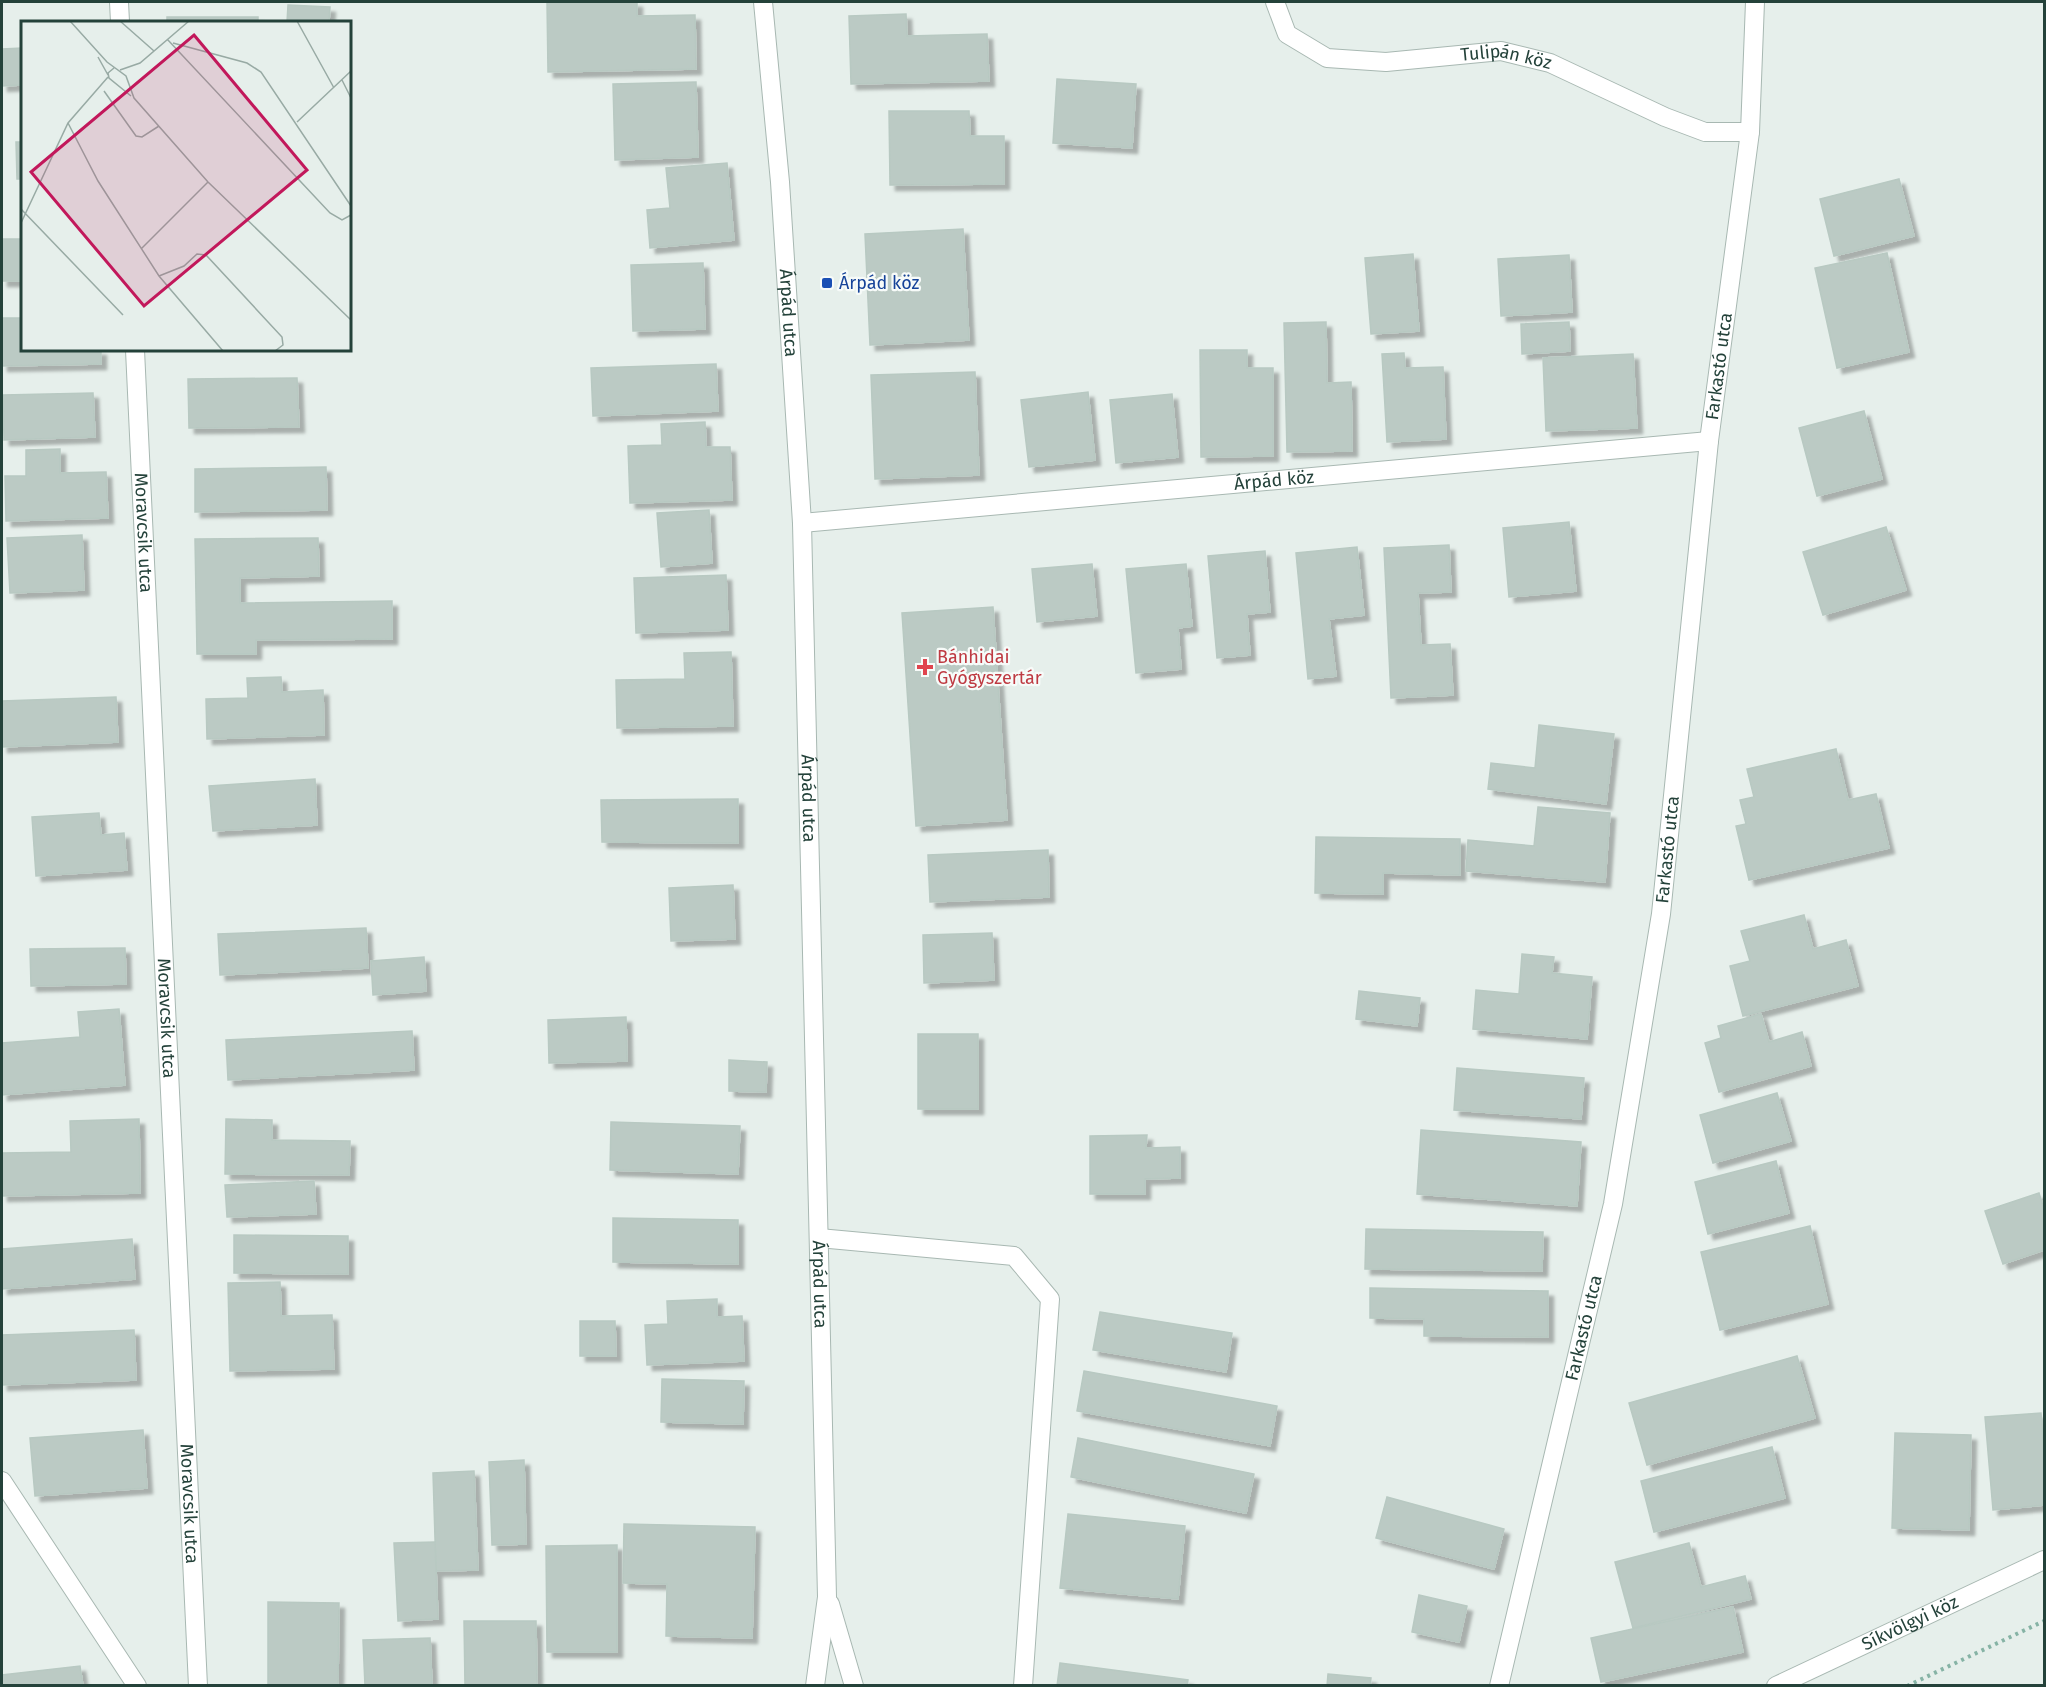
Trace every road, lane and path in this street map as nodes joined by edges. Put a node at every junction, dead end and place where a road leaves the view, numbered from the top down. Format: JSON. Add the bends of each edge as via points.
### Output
{"nodes":[{"id":1,"x":119,"y":2,"type":"edge"},
{"id":2,"x":763,"y":2,"type":"edge"},
{"id":3,"x":1275,"y":2,"type":"edge"},
{"id":4,"x":1755,"y":2,"type":"edge"},
{"id":5,"x":120,"y":21,"type":"edge"},
{"id":6,"x":1750,"y":132,"type":"junction"},
{"id":7,"x":135,"y":351,"type":"edge"},
{"id":8,"x":1709,"y":441,"type":"junction"},
{"id":9,"x":802,"y":523,"type":"junction"},
{"id":10,"x":819,"y":1238,"type":"junction"},
{"id":11,"x":2,"y":1481,"type":"edge"},
{"id":12,"x":2044,"y":1560,"type":"edge"},
{"id":13,"x":827,"y":1597,"type":"junction"},
{"id":14,"x":2044,"y":1621,"type":"edge"},
{"id":15,"x":137,"y":1686,"type":"edge"},
{"id":16,"x":198,"y":1686,"type":"edge"},
{"id":17,"x":815,"y":1686,"type":"edge"},
{"id":18,"x":854,"y":1686,"type":"edge"},
{"id":19,"x":1023,"y":1686,"type":"edge"},
{"id":20,"x":1499,"y":1686,"type":"edge"},
{"id":21,"x":1776,"y":1686,"type":"edge"},
{"id":22,"x":1906,"y":1686,"type":"edge"}],
"edges":[{"from":1,"to":5,"type":"street"},
{"from":2,"to":9,"type":"street","name":"Árpád utca","via":[[780,182]]},
{"from":3,"to":6,"type":"street","name":"Tulipán köz","via":[[1287,34],[1327,58],[1386,62],[1501,51],[1550,63],[1705,132]]},
{"from":4,"to":6,"type":"street","name":"Farkastó utca"},
{"from":6,"to":8,"type":"street","name":"Farkastó utca"},
{"from":7,"to":16,"type":"street","name":"Moravcsik utca"},
{"from":8,"to":9,"type":"street","name":"Árpád köz"},
{"from":8,"to":20,"type":"street","name":"Farkastó utca","via":[[1661,914],[1613,1204]]},
{"from":9,"to":10,"type":"street","name":"Árpád utca"},
{"from":10,"to":13,"type":"street","name":"Árpád utca"},
{"from":10,"to":19,"type":"street","via":[[1014,1256],[1050,1299]]},
{"from":11,"to":15,"type":"street"},
{"from":12,"to":21,"type":"street","name":"Síkvölgyi köz"},
{"from":13,"to":17,"type":"street","name":"Árpád utca"},
{"from":13,"to":18,"type":"street","name":"Árpád utca"},
{"from":14,"to":22,"type":"path"}]}
